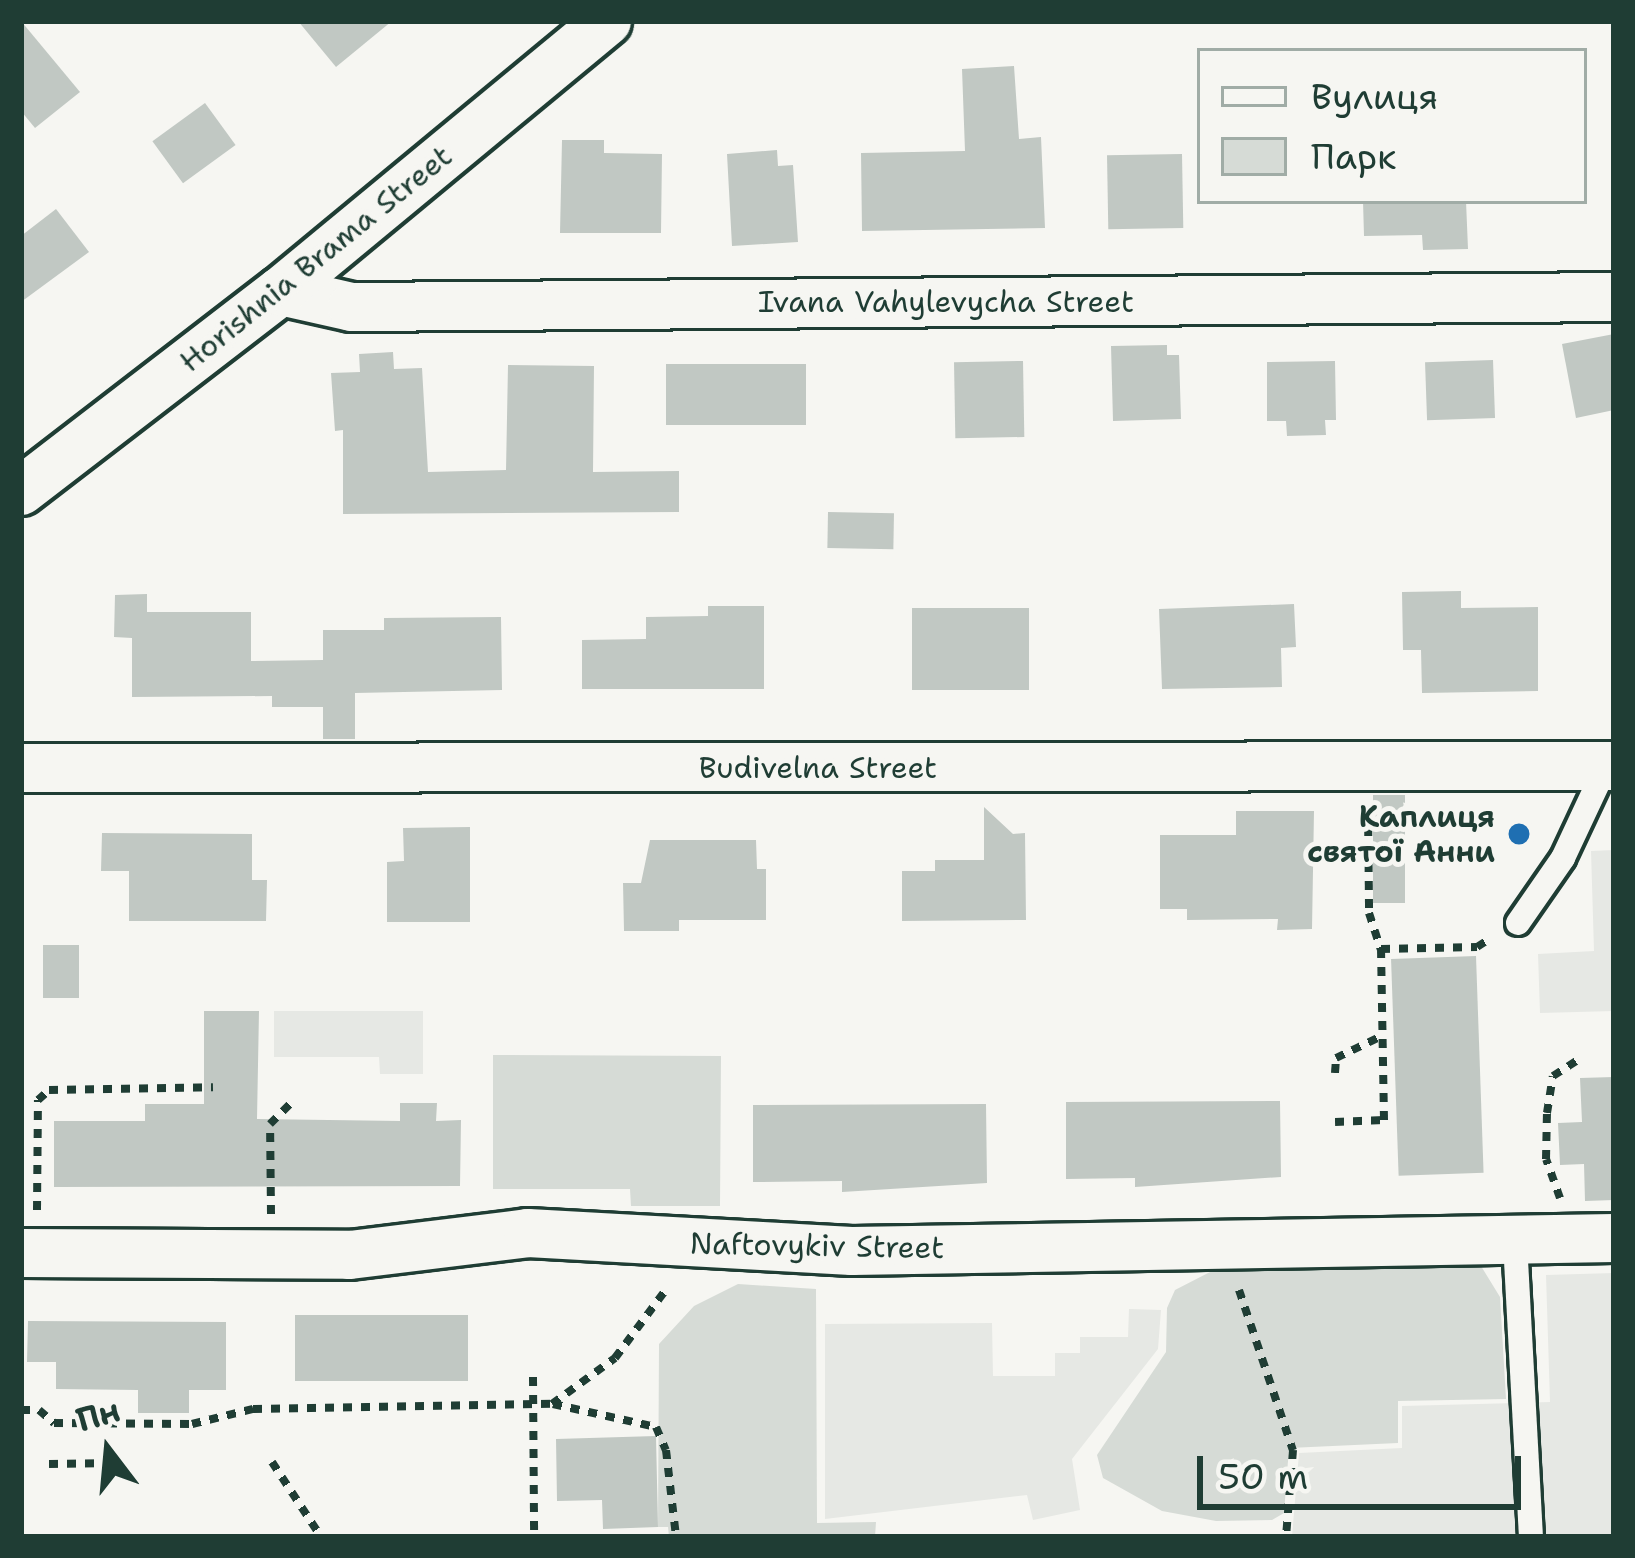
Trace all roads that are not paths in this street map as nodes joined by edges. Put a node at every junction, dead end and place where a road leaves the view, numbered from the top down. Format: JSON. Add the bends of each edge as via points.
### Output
{"nodes":[{"id":1,"x":607,"y":21,"type":"edge"},
{"id":2,"x":281,"y":291,"type":"junction"},
{"id":3,"x":1614,"y":297,"type":"edge"},
{"id":4,"x":21,"y":491,"type":"edge"},
{"id":5,"x":1610,"y":766,"type":"edge"},
{"id":6,"x":21,"y":768,"type":"edge"},
{"id":7,"x":1518,"y":922,"type":"road end"},
{"id":8,"x":1614,"y":1238,"type":"edge"},
{"id":9,"x":1538,"y":1240,"type":"junction"},
{"id":10,"x":29,"y":1253,"type":"edge"},
{"id":11,"x":1531,"y":1537,"type":"edge"}],
"edges":[{"from":1,"to":2,"type":"street","name":"Horishnia Brama Street"},
{"from":2,"to":3,"type":"street","name":"Ivana Vahylevycha Street","via":[[352,307]]},
{"from":2,"to":4,"type":"street","name":"Horishnia Brama Street"},
{"from":5,"to":6,"type":"street","name":"Budivelna Street"},
{"from":5,"to":7,"type":"lane"},
{"from":8,"to":9,"type":"street","name":"Naftovykiv Street"},
{"from":9,"to":10,"type":"street","name":"Naftovykiv Street","via":[[852,1251],[528,1233],[397,1252]]},
{"from":9,"to":11,"type":"lane"}]}
